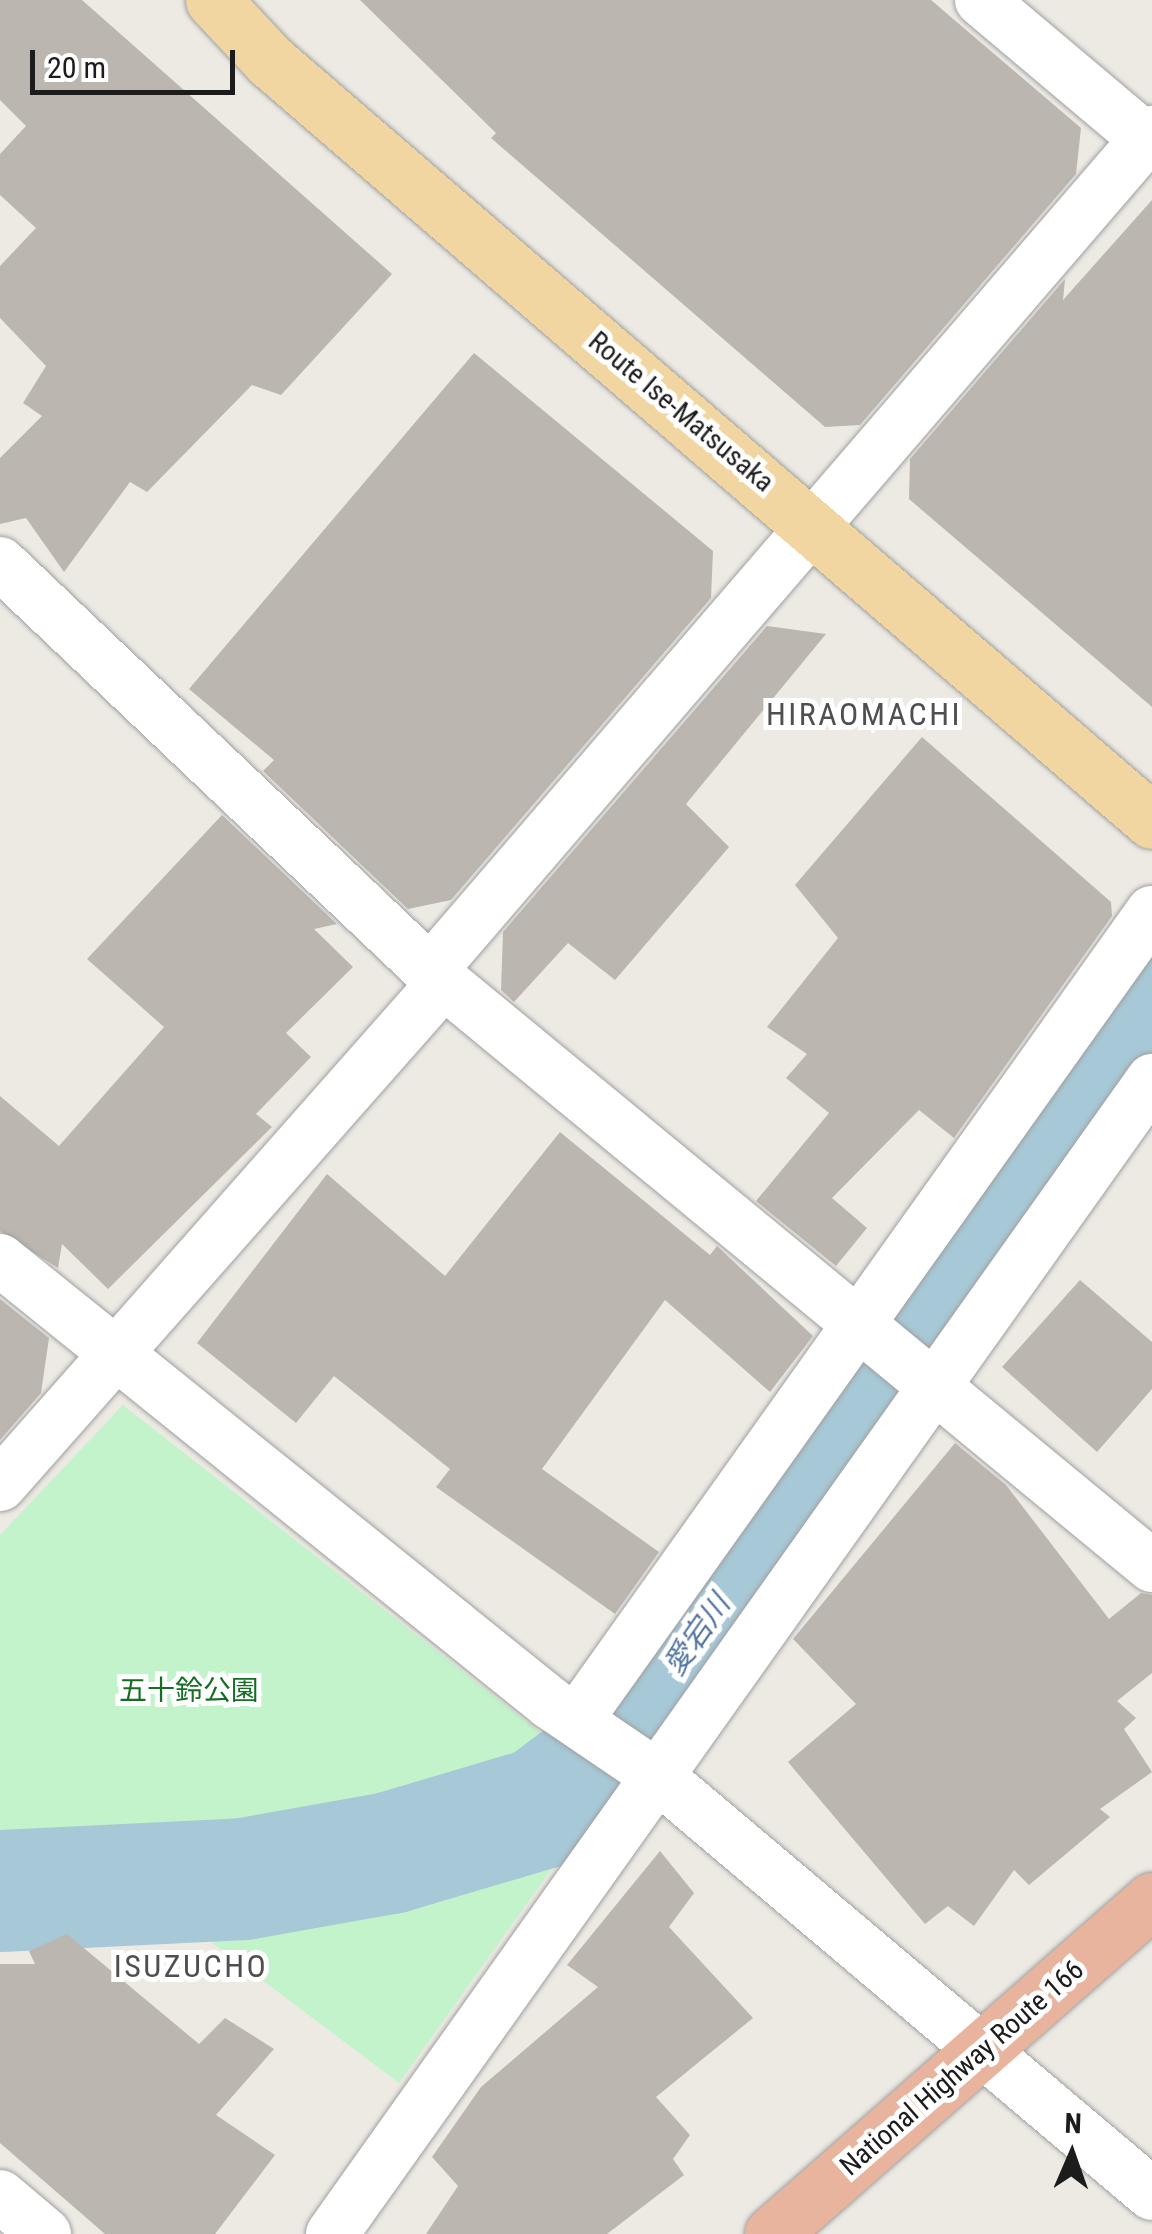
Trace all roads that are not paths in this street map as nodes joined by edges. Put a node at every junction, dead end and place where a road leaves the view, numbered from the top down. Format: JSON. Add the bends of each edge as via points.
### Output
{"nodes":[{"id":1,"x":213,"y":0,"type":"edge"},
{"id":2,"x":981,"y":0,"type":"edge"},
{"id":3,"x":1150,"y":139,"type":"edge"},
{"id":4,"x":815,"y":526,"type":"junction"},
{"id":5,"x":0,"y":563,"type":"edge"},
{"id":6,"x":1152,"y":821,"type":"edge"},
{"id":7,"x":1152,"y":912,"type":"edge"},
{"id":8,"x":437,"y":977,"type":"junction"},
{"id":9,"x":1152,"y":1080,"type":"edge"},
{"id":10,"x":0,"y":1260,"type":"edge"},
{"id":11,"x":863,"y":1326,"type":"junction"},
{"id":12,"x":116,"y":1357,"type":"junction"},
{"id":13,"x":935,"y":1385,"type":"junction"},
{"id":14,"x":0,"y":1484,"type":"edge"},
{"id":15,"x":1152,"y":1566,"type":"edge"},
{"id":16,"x":580,"y":1715,"type":"junction"},
{"id":17,"x":649,"y":1770,"type":"junction"},
{"id":18,"x":1152,"y":1900,"type":"edge"},
{"id":19,"x":986,"y":2047,"type":"junction"},
{"id":20,"x":1152,"y":2194,"type":"edge"},
{"id":21,"x":332,"y":2234,"type":"edge"},
{"id":22,"x":772,"y":2234,"type":"edge"}],
"edges":[{"from":1,"to":4,"type":"main road","name":"Route Ise-Matsusaka","via":[[270,61]]},
{"from":2,"to":3,"type":"street"},
{"from":3,"to":4,"type":"street"},
{"from":4,"to":6,"type":"main road","name":"Route Ise-Matsusaka"},
{"from":4,"to":8,"type":"street"},
{"from":5,"to":8,"type":"street"},
{"from":7,"to":11,"type":"street"},
{"from":8,"to":11,"type":"street"},
{"from":8,"to":12,"type":"street"},
{"from":9,"to":13,"type":"street"},
{"from":10,"to":12,"type":"street"},
{"from":11,"to":13,"type":"street"},
{"from":11,"to":16,"type":"street"},
{"from":12,"to":14,"type":"street"},
{"from":12,"to":16,"type":"street","via":[[550,1702]]},
{"from":13,"to":15,"type":"street"},
{"from":13,"to":17,"type":"street"},
{"from":16,"to":17,"type":"street"},
{"from":17,"to":19,"type":"street"},
{"from":17,"to":21,"type":"street"},
{"from":18,"to":19,"type":"highway","name":"National Highway Route 166"},
{"from":19,"to":20,"type":"street"},
{"from":19,"to":22,"type":"highway","name":"National Highway Route 166"}]}
